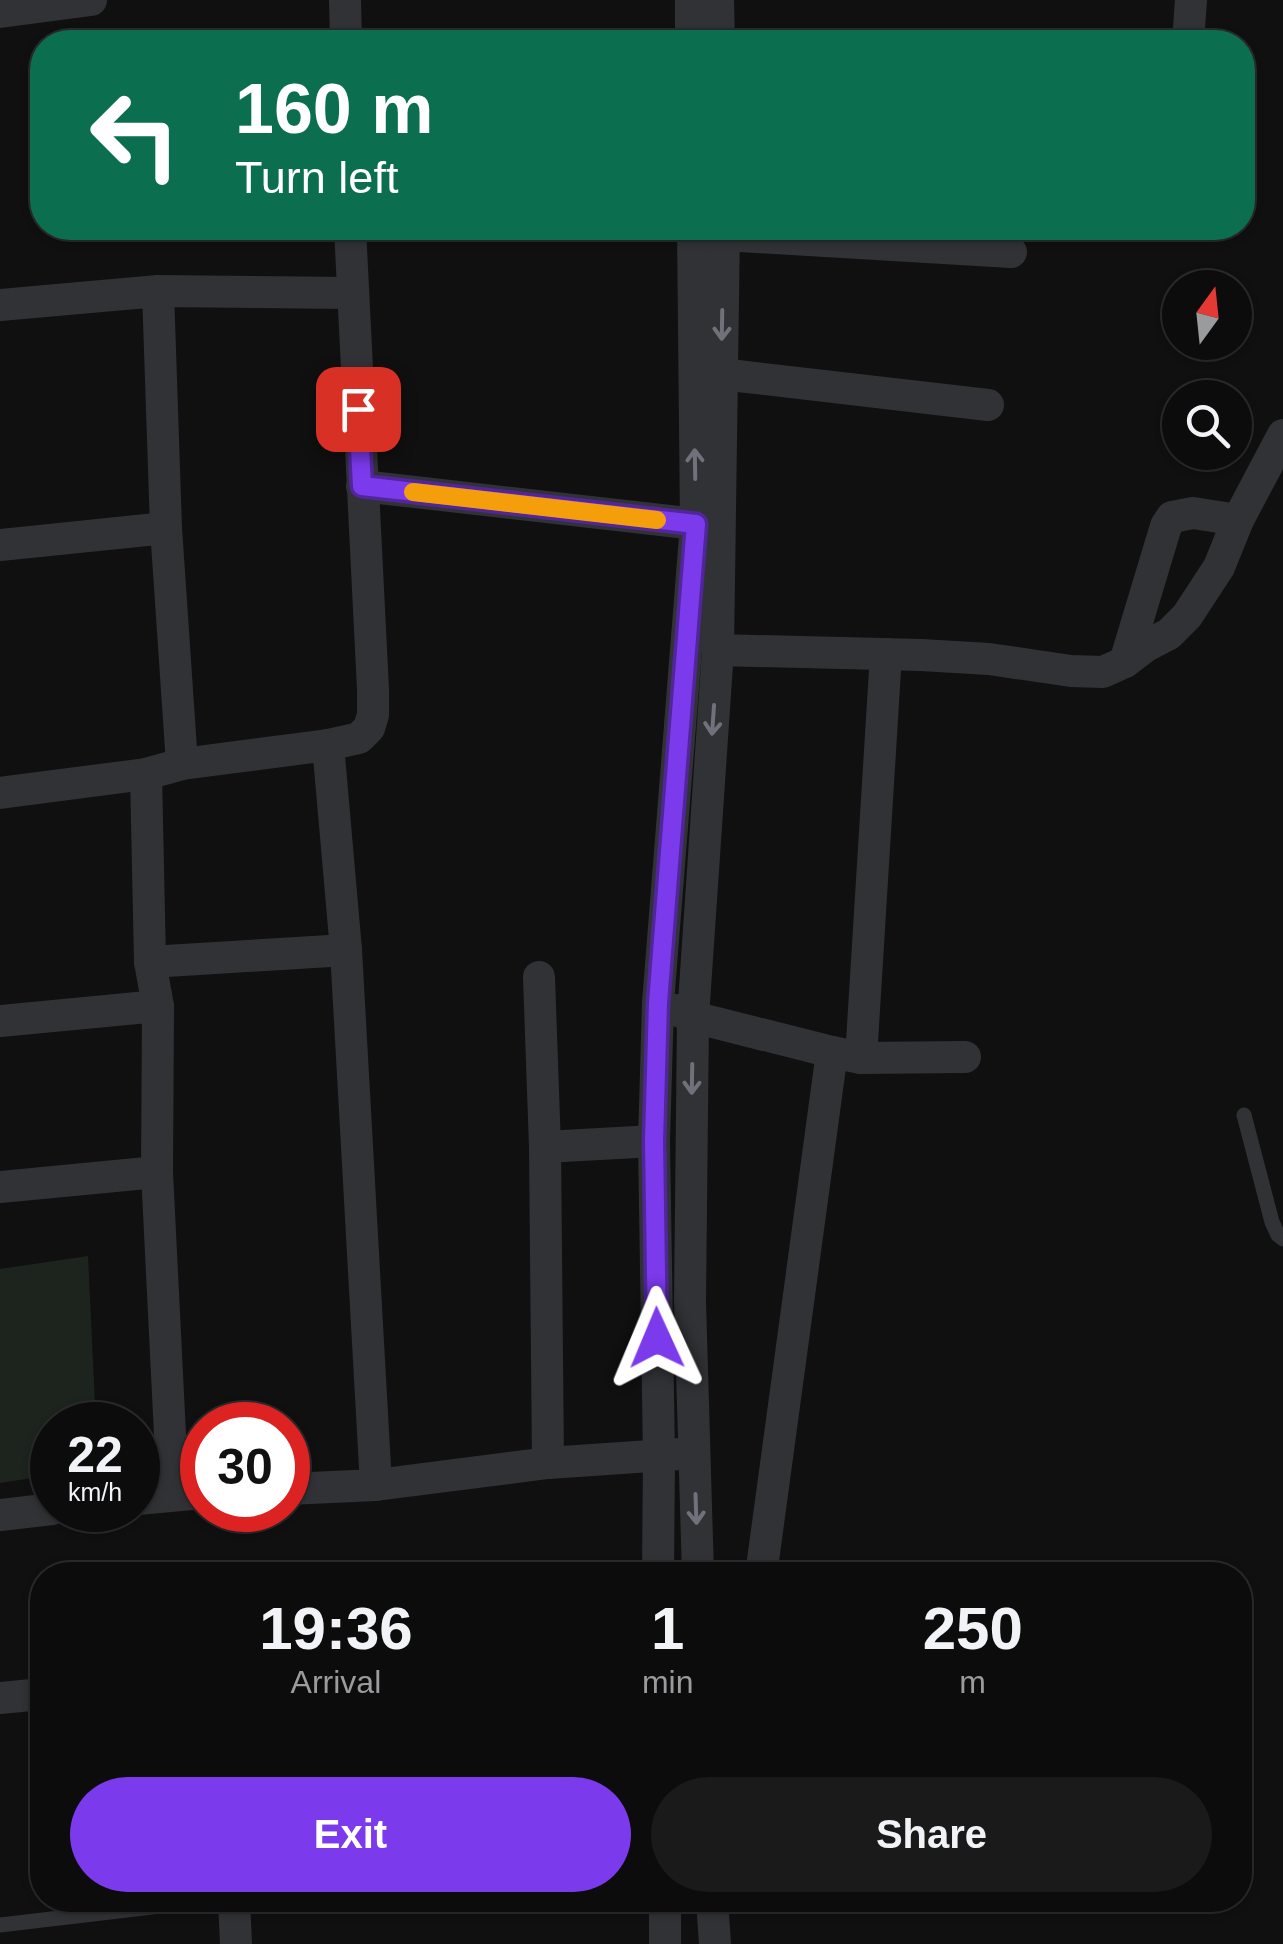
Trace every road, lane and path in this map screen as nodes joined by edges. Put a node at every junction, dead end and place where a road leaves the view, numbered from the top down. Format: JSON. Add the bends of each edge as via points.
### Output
{"nodes":[{"id":1,"x":90,"y":0,"type":"edge"},
{"id":2,"x":344,"y":0,"type":"edge"},
{"id":3,"x":691,"y":0,"type":"edge"},
{"id":4,"x":718,"y":0,"type":"edge"},
{"id":5,"x":1191,"y":0,"type":"edge"},
{"id":6,"x":16,"y":7,"type":"edge"},
{"id":7,"x":345,"y":30,"type":"edge"},
{"id":8,"x":691,"y":30,"type":"edge"},
{"id":9,"x":719,"y":30,"type":"edge"},
{"id":10,"x":1189,"y":30,"type":"edge"},
{"id":11,"x":350,"y":240,"type":"edge"},
{"id":12,"x":713,"y":240,"type":"edge"},
{"id":13,"x":714,"y":240,"type":"edge"},
{"id":14,"x":849,"y":240,"type":"edge"},
{"id":15,"x":1012,"y":252,"type":"dead end"},
{"id":16,"x":158,"y":291,"type":"junction"},
{"id":17,"x":352,"y":293,"type":"junction"},
{"id":18,"x":0,"y":304,"type":"edge"},
{"id":19,"x":721,"y":374,"type":"junction"},
{"id":20,"x":988,"y":405,"type":"dead end"},
{"id":21,"x":1283,"y":435,"type":"edge"},
{"id":22,"x":362,"y":486,"type":"junction"},
{"id":23,"x":1238,"y":520,"type":"junction"},
{"id":24,"x":696,"y":524,"type":"junction"},
{"id":25,"x":166,"y":528,"type":"junction"},
{"id":26,"x":0,"y":545,"type":"edge"},
{"id":27,"x":718,"y":650,"type":"junction"},
{"id":28,"x":886,"y":654,"type":"junction"},
{"id":29,"x":1124,"y":662,"type":"junction"},
{"id":30,"x":328,"y":745,"type":"junction"},
{"id":31,"x":182,"y":764,"type":"junction"},
{"id":32,"x":146,"y":774,"type":"junction"},
{"id":33,"x":0,"y":793,"type":"edge"},
{"id":34,"x":346,"y":950,"type":"junction"},
{"id":35,"x":150,"y":962,"type":"junction"},
{"id":36,"x":539,"y":976,"type":"dead end"},
{"id":37,"x":658,"y":1003,"type":"junction"},
{"id":38,"x":158,"y":1006,"type":"junction"},
{"id":39,"x":693,"y":1017,"type":"junction"},
{"id":40,"x":0,"y":1021,"type":"edge"},
{"id":41,"x":846,"y":1055,"type":"junction"},
{"id":42,"x":965,"y":1057,"type":"dead end"},
{"id":43,"x":1244,"y":1115,"type":"dead end"},
{"id":44,"x":654,"y":1141,"type":"junction"},
{"id":45,"x":545,"y":1147,"type":"junction"},
{"id":46,"x":157,"y":1172,"type":"junction"},
{"id":47,"x":0,"y":1187,"type":"edge"},
{"id":48,"x":1283,"y":1239,"type":"edge"},
{"id":49,"x":180,"y":1411,"type":"edge"},
{"id":50,"x":694,"y":1452,"type":"junction"},
{"id":51,"x":659,"y":1456,"type":"junction"},
{"id":52,"x":548,"y":1463,"type":"junction"},
{"id":53,"x":376,"y":1486,"type":"junction"},
{"id":54,"x":310,"y":1489,"type":"edge"},
{"id":55,"x":30,"y":1512,"type":"edge"},
{"id":56,"x":0,"y":1516,"type":"edge"},
{"id":57,"x":658,"y":1562,"type":"edge"},
{"id":58,"x":698,"y":1562,"type":"edge"},
{"id":59,"x":764,"y":1562,"type":"edge"},
{"id":60,"x":30,"y":1695,"type":"edge"},
{"id":61,"x":0,"y":1698,"type":"edge"},
{"id":62,"x":110,"y":1912,"type":"edge"},
{"id":63,"x":235,"y":1912,"type":"edge"},
{"id":64,"x":665,"y":1912,"type":"edge"},
{"id":65,"x":713,"y":1912,"type":"edge"},
{"id":66,"x":0,"y":1925,"type":"edge"},
{"id":67,"x":236,"y":1944,"type":"edge"},
{"id":68,"x":665,"y":1944,"type":"edge"},
{"id":69,"x":715,"y":1944,"type":"edge"}],
"edges":[{"from":1,"to":6,"type":"street"},
{"from":2,"to":7,"type":"street"},
{"from":3,"to":8,"type":"street"},
{"from":4,"to":9,"type":"street"},
{"from":5,"to":10,"type":"street"},
{"from":11,"to":17,"type":"street"},
{"from":24,"to":12,"type":"street","one_way":true},
{"from":13,"to":19,"type":"street","one_way":true},
{"from":14,"to":15,"type":"street"},
{"from":16,"to":17,"type":"street"},
{"from":16,"to":18,"type":"street"},
{"from":16,"to":25,"type":"street"},
{"from":17,"to":22,"type":"street"},
{"from":19,"to":20,"type":"street"},
{"from":19,"to":27,"type":"street"},
{"from":21,"to":23,"type":"street"},
{"from":22,"to":24,"type":"street"},
{"from":22,"to":30,"type":"street","via":[[373,715],[359,738]]},
{"from":23,"to":29,"type":"street","via":[[1187,616]]},
{"from":23,"to":29,"type":"street","via":[[1172,517]]},
{"from":24,"to":37,"type":"street"},
{"from":25,"to":26,"type":"street"},
{"from":25,"to":31,"type":"street"},
{"from":27,"to":28,"type":"street"},
{"from":27,"to":39,"type":"street","one_way":true},
{"from":28,"to":29,"type":"street","via":[[990,658],[1071,671],[1104,672]]},
{"from":28,"to":41,"type":"street"},
{"from":30,"to":31,"type":"street"},
{"from":30,"to":34,"type":"street"},
{"from":31,"to":32,"type":"street"},
{"from":32,"to":33,"type":"street"},
{"from":32,"to":35,"type":"street"},
{"from":34,"to":35,"type":"street"},
{"from":34,"to":53,"type":"street"},
{"from":35,"to":38,"type":"street"},
{"from":36,"to":45,"type":"street"},
{"from":37,"to":39,"type":"street"},
{"from":37,"to":44,"type":"street"},
{"from":38,"to":40,"type":"street"},
{"from":38,"to":46,"type":"street"},
{"from":39,"to":41,"type":"street"},
{"from":39,"to":50,"type":"street","one_way":true},
{"from":41,"to":42,"type":"street"},
{"from":41,"to":59,"type":"street"},
{"from":43,"to":48,"type":"lane","via":[[1272,1222]]},
{"from":44,"to":45,"type":"street"},
{"from":44,"to":51,"type":"street"},
{"from":45,"to":52,"type":"street"},
{"from":46,"to":47,"type":"street"},
{"from":46,"to":49,"type":"street"},
{"from":50,"to":51,"type":"street"},
{"from":50,"to":58,"type":"street","one_way":true},
{"from":51,"to":52,"type":"street"},
{"from":51,"to":57,"type":"street"},
{"from":52,"to":53,"type":"street"},
{"from":53,"to":54,"type":"street"},
{"from":55,"to":56,"type":"street"},
{"from":60,"to":61,"type":"street"},
{"from":62,"to":66,"type":"lane"},
{"from":63,"to":67,"type":"street"},
{"from":64,"to":68,"type":"street"},
{"from":65,"to":69,"type":"street"}]}
